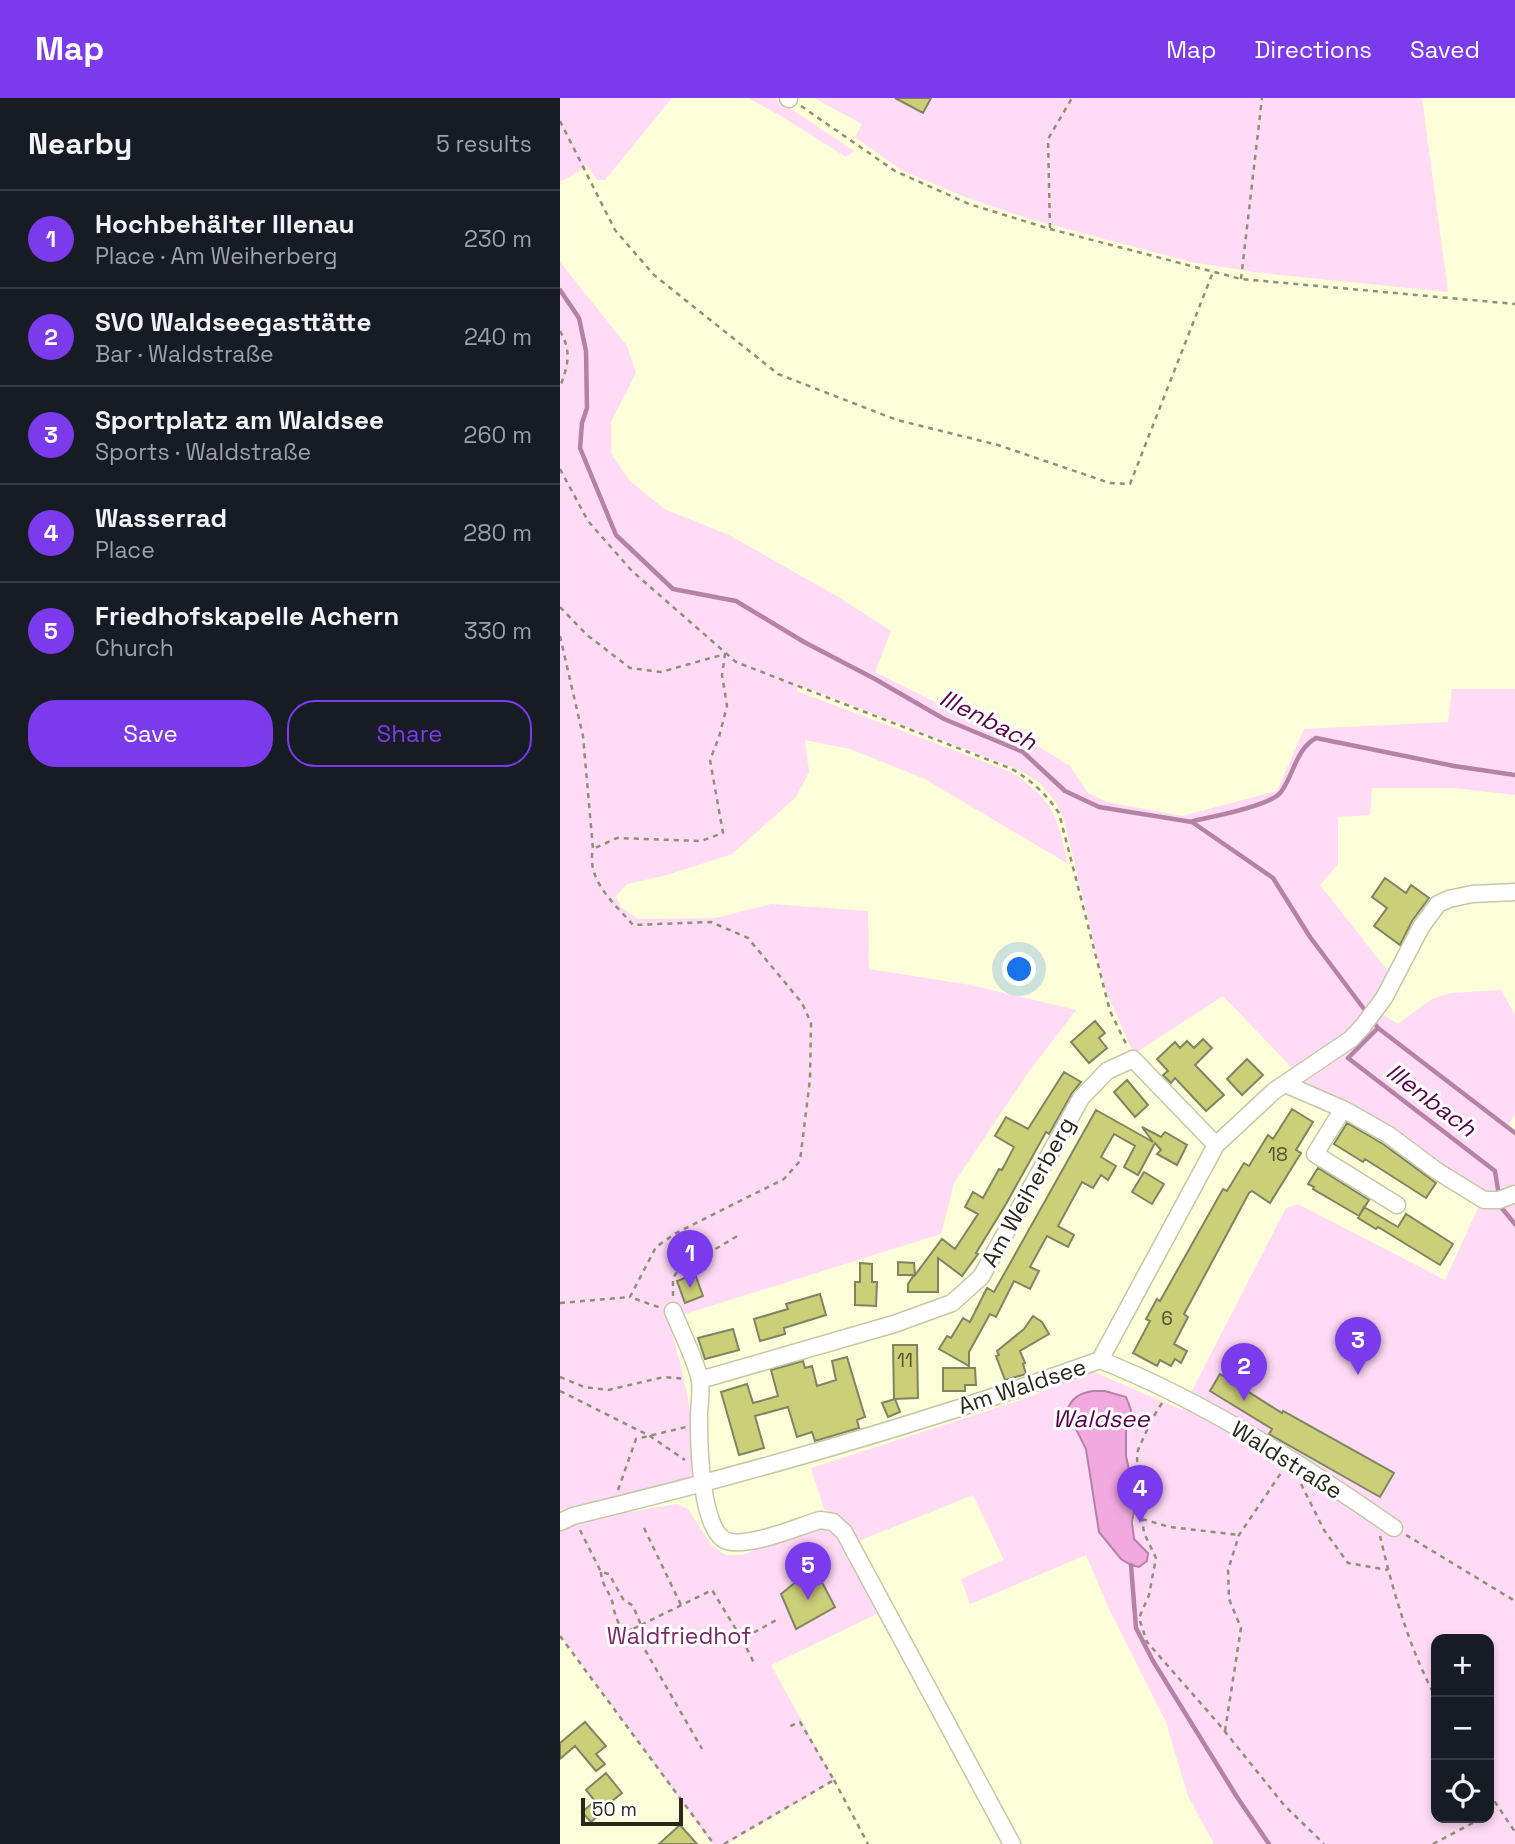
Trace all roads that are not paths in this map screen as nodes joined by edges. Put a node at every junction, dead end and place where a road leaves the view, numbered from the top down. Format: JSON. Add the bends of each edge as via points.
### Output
{"nodes":[{"id":1,"x":1515,"y":892,"type":"edge"},
{"id":2,"x":1285,"y":1084,"type":"junction"},
{"id":3,"x":1343,"y":1109,"type":"junction"},
{"id":4,"x":1216,"y":1145,"type":"junction"},
{"id":5,"x":1515,"y":1194,"type":"edge"},
{"id":6,"x":1396,"y":1205,"type":"dead end"},
{"id":7,"x":673,"y":1311,"type":"road end"},
{"id":8,"x":1100,"y":1360,"type":"junction"},
{"id":9,"x":700,"y":1380,"type":"junction"},
{"id":10,"x":702,"y":1478,"type":"junction"},
{"id":11,"x":567,"y":1519,"type":"edge"},
{"id":12,"x":1388,"y":1523,"type":"road end"},
{"id":13,"x":1012,"y":1844,"type":"edge"}],
"edges":[{"from":1,"to":2,"type":"street","name":"Am Waldsee","via":[[1472,894],[1438,904],[1363,1026]]},
{"from":2,"to":3,"type":"street"},
{"from":2,"to":4,"type":"street","name":"Am Waldsee"},
{"from":3,"to":5,"type":"street","via":[[1484,1200]]},
{"from":3,"to":6,"type":"street","via":[[1315,1154]]},
{"from":4,"to":8,"type":"street","name":"Am Waldsee"},
{"from":4,"to":9,"type":"street","name":"Am Weiherberg","via":[[1133,1059],[1107,1071],[1081,1098],[981,1277],[952,1303]]},
{"from":7,"to":9,"type":"street"},
{"from":8,"to":10,"type":"street","name":"Am Waldsee","via":[[1030,1386]]},
{"from":8,"to":12,"type":"street","name":"Waldstraße","via":[[1145,1378],[1243,1431]]},
{"from":9,"to":10,"type":"street"},
{"from":10,"to":11,"type":"street","name":"Am Waldsee"},
{"from":10,"to":13,"type":"street","via":[[713,1527],[727,1541],[745,1542],[820,1520],[833,1522],[844,1532]]}]}
